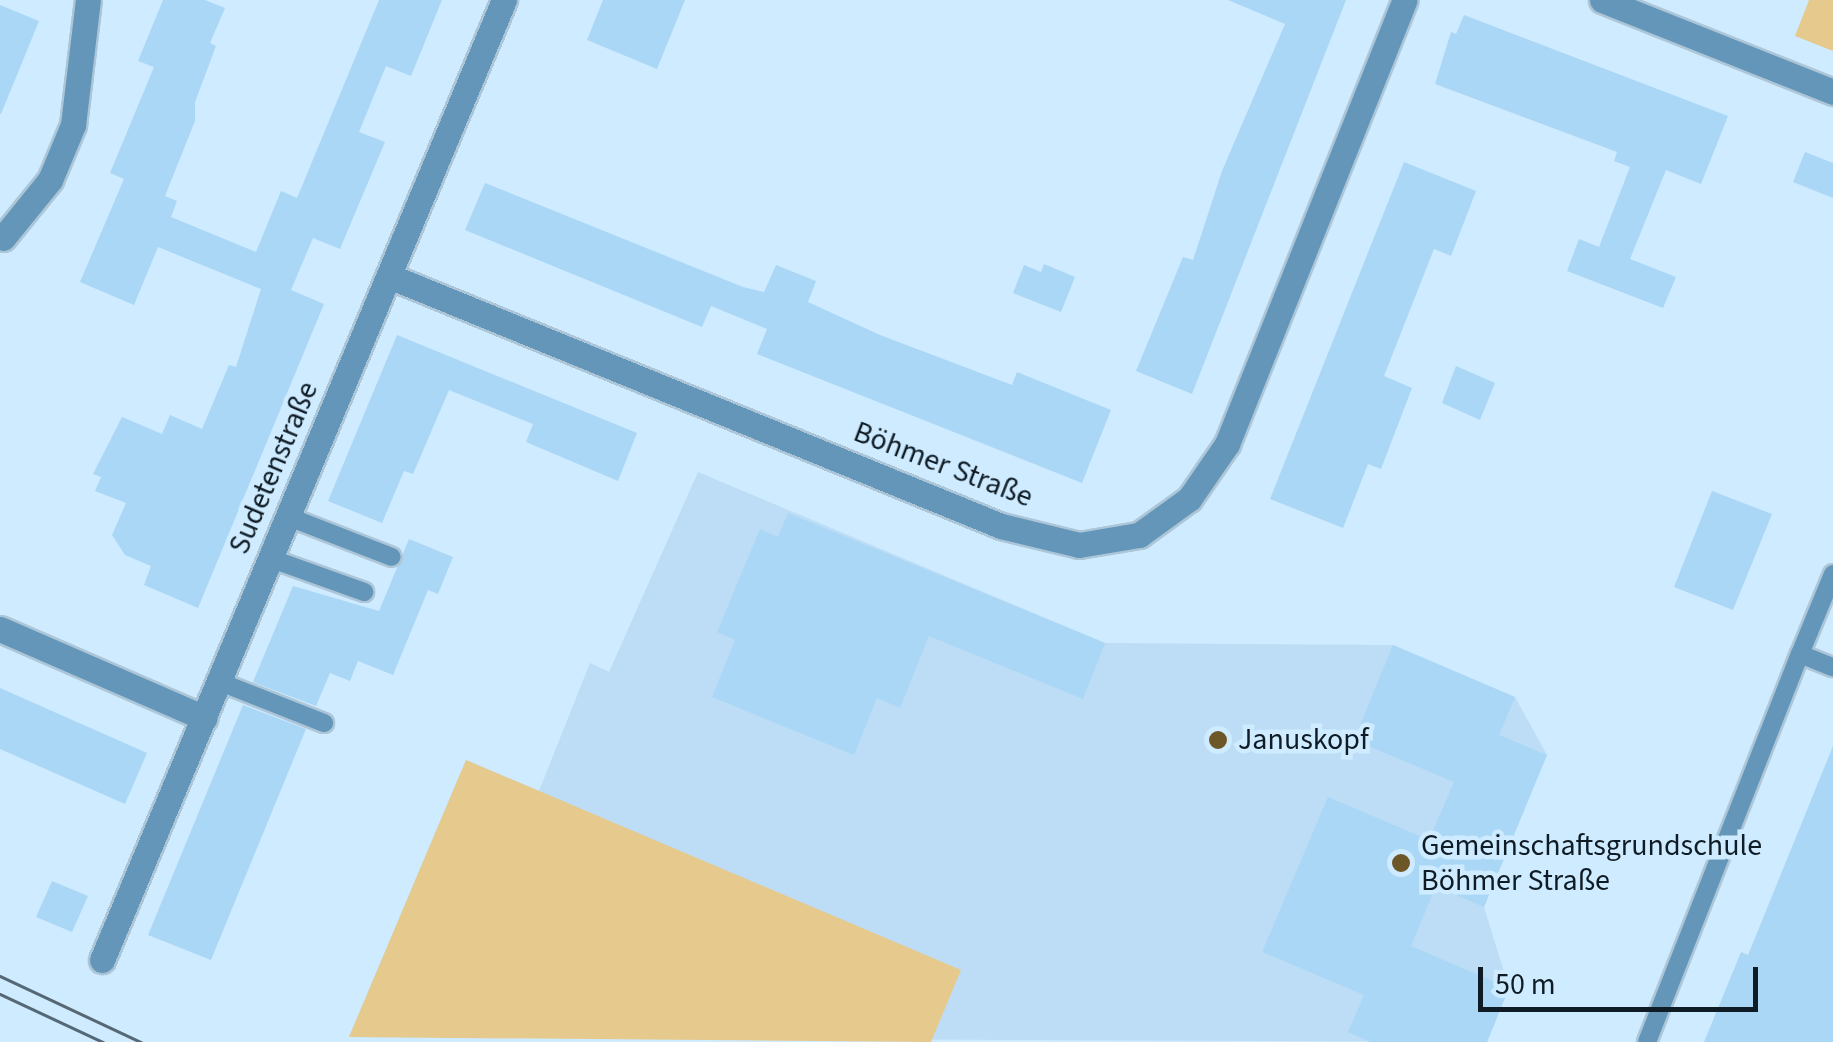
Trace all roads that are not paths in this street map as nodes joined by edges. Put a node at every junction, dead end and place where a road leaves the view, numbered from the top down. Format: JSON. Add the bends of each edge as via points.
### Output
{"nodes":[{"id":1,"x":88,"y":0,"type":"edge"},
{"id":2,"x":504,"y":0,"type":"edge"},
{"id":3,"x":1406,"y":0,"type":"edge"},
{"id":4,"x":1602,"y":0,"type":"edge"},
{"id":5,"x":1833,"y":92,"type":"edge"},
{"id":6,"x":3,"y":238,"type":"dead end"},
{"id":7,"x":390,"y":276,"type":"junction"},
{"id":8,"x":289,"y":517,"type":"junction"},
{"id":9,"x":392,"y":556,"type":"dead end"},
{"id":10,"x":272,"y":559,"type":"junction"},
{"id":11,"x":1833,"y":574,"type":"edge"},
{"id":12,"x":364,"y":592,"type":"dead end"},
{"id":13,"x":0,"y":629,"type":"edge"},
{"id":14,"x":1800,"y":654,"type":"junction"},
{"id":15,"x":1833,"y":667,"type":"edge"},
{"id":16,"x":220,"y":682,"type":"junction"},
{"id":17,"x":206,"y":718,"type":"junction"},
{"id":18,"x":324,"y":723,"type":"dead end"},
{"id":19,"x":102,"y":960,"type":"dead end"},
{"id":20,"x":1646,"y":1042,"type":"edge"}],
"edges":[{"from":1,"to":6,"type":"street","via":[[73,125],[50,180]]},
{"from":2,"to":7,"type":"street","name":"Sudetenstraße"},
{"from":3,"to":7,"type":"street","name":"Böhmer Straße","via":[[1226,444],[1189,498],[1138,535],[1080,545],[1001,526]]},
{"from":4,"to":5,"type":"street"},
{"from":7,"to":8,"type":"street","name":"Sudetenstraße"},
{"from":8,"to":9,"type":"lane"},
{"from":8,"to":10,"type":"street","name":"Sudetenstraße"},
{"from":10,"to":12,"type":"lane"},
{"from":10,"to":16,"type":"street","name":"Sudetenstraße"},
{"from":11,"to":14,"type":"lane"},
{"from":13,"to":17,"type":"street"},
{"from":14,"to":15,"type":"lane"},
{"from":14,"to":20,"type":"lane"},
{"from":16,"to":17,"type":"street","name":"Sudetenstraße"},
{"from":16,"to":18,"type":"lane"},
{"from":17,"to":19,"type":"street","name":"Sudetenstraße"}]}
